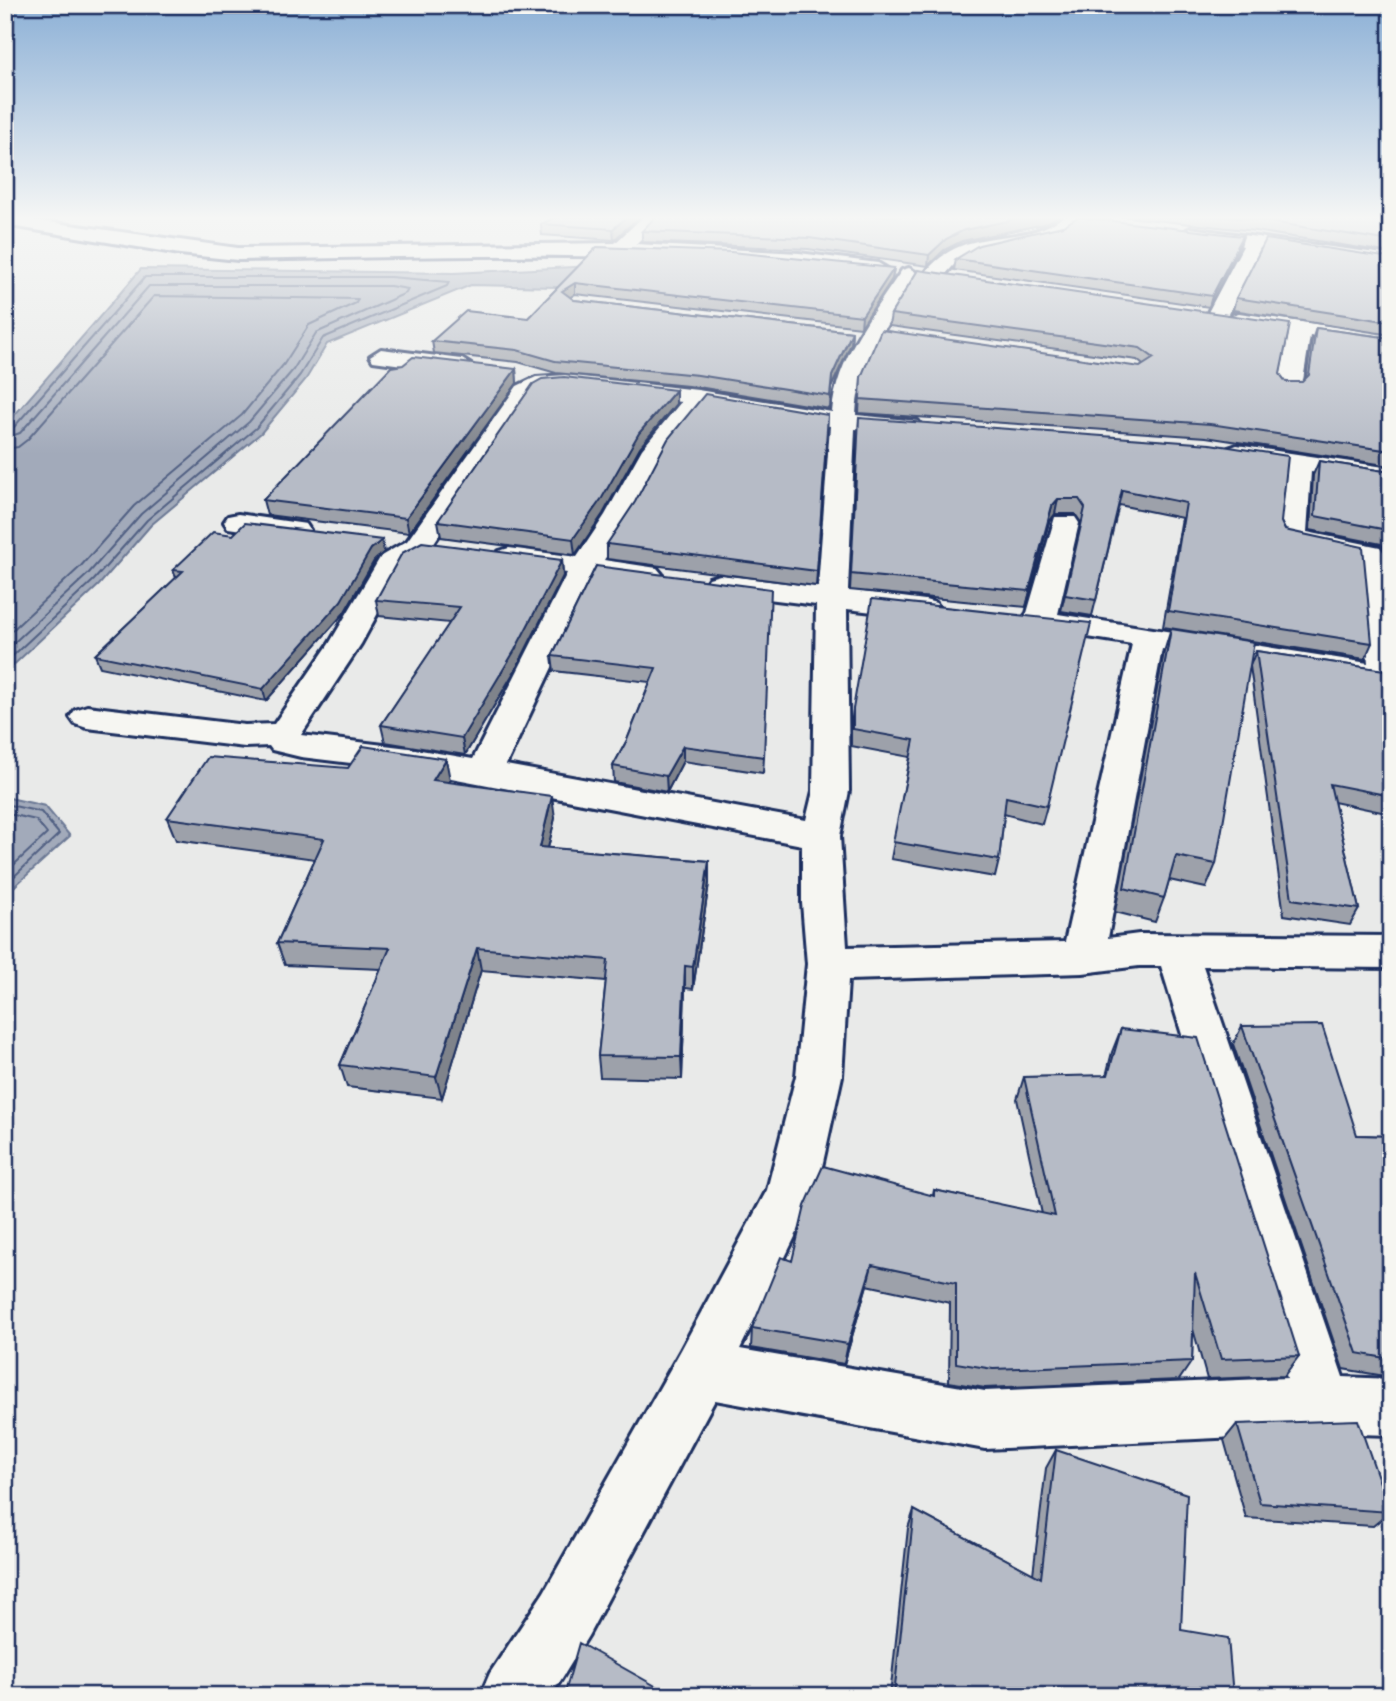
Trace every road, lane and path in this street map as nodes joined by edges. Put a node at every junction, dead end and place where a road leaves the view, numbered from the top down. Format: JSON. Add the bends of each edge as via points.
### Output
{"nodes":[{"id":1,"x":903,"y":295,"type":"edge"},
{"id":2,"x":1221,"y":295,"type":"edge"},
{"id":3,"x":1301,"y":329,"type":"junction"},
{"id":4,"x":1391,"y":342,"type":"edge"},
{"id":5,"x":381,"y":356,"type":"dead end"},
{"id":6,"x":491,"y":369,"type":"edge"},
{"id":7,"x":518,"y":372,"type":"edge"},
{"id":8,"x":551,"y":382,"type":"junction"},
{"id":9,"x":1290,"y":387,"type":"edge"},
{"id":10,"x":698,"y":397,"type":"junction"},
{"id":11,"x":842,"y":421,"type":"junction"},
{"id":12,"x":936,"y":428,"type":"edge"},
{"id":13,"x":1219,"y":450,"type":"edge"},
{"id":14,"x":1299,"y":464,"type":"junction"},
{"id":15,"x":1391,"y":476,"type":"edge"},
{"id":16,"x":238,"y":522,"type":"dead end"},
{"id":17,"x":1065,"y":523,"type":"edge"},
{"id":18,"x":320,"y":533,"type":"edge"},
{"id":19,"x":375,"y":541,"type":"edge"},
{"id":20,"x":430,"y":548,"type":"junction"},
{"id":21,"x":482,"y":554,"type":"edge"},
{"id":22,"x":586,"y":565,"type":"junction"},
{"id":23,"x":833,"y":600,"type":"junction"},
{"id":24,"x":958,"y":612,"type":"edge"},
{"id":25,"x":1149,"y":636,"type":"junction"},
{"id":26,"x":1388,"y":676,"type":"edge"},
{"id":27,"x":87,"y":717,"type":"dead end"},
{"id":28,"x":284,"y":735,"type":"junction"},
{"id":29,"x":485,"y":772,"type":"junction"},
{"id":30,"x":821,"y":836,"type":"junction"},
{"id":31,"x":1177,"y":950,"type":"junction"},
{"id":32,"x":1391,"y":952,"type":"edge"},
{"id":33,"x":1083,"y":957,"type":"junction"},
{"id":34,"x":828,"y":964,"type":"junction"},
{"id":35,"x":701,"y":1370,"type":"junction"},
{"id":36,"x":1324,"y":1405,"type":"junction"},
{"id":37,"x":1391,"y":1407,"type":"edge"},
{"id":38,"x":513,"y":1696,"type":"edge"}],
"edges":[{"from":1,"to":11,"type":"street","via":[[869,335],[845,389]]},
{"from":2,"to":3,"type":"street","via":[[1209,315]]},
{"from":3,"to":4,"type":"street"},
{"from":3,"to":9,"type":"street"},
{"from":5,"to":6,"type":"street"},
{"from":7,"to":8,"type":"street"},
{"from":8,"to":10,"type":"street"},
{"from":8,"to":20,"type":"street","via":[[525,391]]},
{"from":10,"to":11,"type":"street"},
{"from":10,"to":22,"type":"street","via":[[655,449]]},
{"from":11,"to":12,"type":"street"},
{"from":11,"to":23,"type":"street"},
{"from":13,"to":14,"type":"street"},
{"from":14,"to":15,"type":"street"},
{"from":14,"to":26,"type":"street","via":[[1292,538],[1370,553]]},
{"from":16,"to":18,"type":"street"},
{"from":17,"to":25,"type":"street","via":[[1027,619]]},
{"from":19,"to":20,"type":"street"},
{"from":20,"to":28,"type":"street","via":[[391,562],[345,644]]},
{"from":21,"to":22,"type":"street"},
{"from":22,"to":23,"type":"street"},
{"from":22,"to":29,"type":"street"},
{"from":23,"to":24,"type":"street"},
{"from":23,"to":30,"type":"street","via":[[831,792]]},
{"from":25,"to":26,"type":"street"},
{"from":25,"to":33,"type":"street"},
{"from":27,"to":28,"type":"street","via":[[245,736]]},
{"from":28,"to":29,"type":"street","via":[[284,742],[300,746]]},
{"from":29,"to":30,"type":"street"},
{"from":30,"to":34,"type":"street"},
{"from":31,"to":32,"type":"street"},
{"from":31,"to":33,"type":"street"},
{"from":31,"to":36,"type":"street"},
{"from":33,"to":34,"type":"street"},
{"from":34,"to":35,"type":"street","via":[[819,1076],[791,1194]]},
{"from":35,"to":36,"type":"street","via":[[985,1420]]},
{"from":35,"to":38,"type":"street","via":[[566,1614]]},
{"from":36,"to":37,"type":"street"}]}
